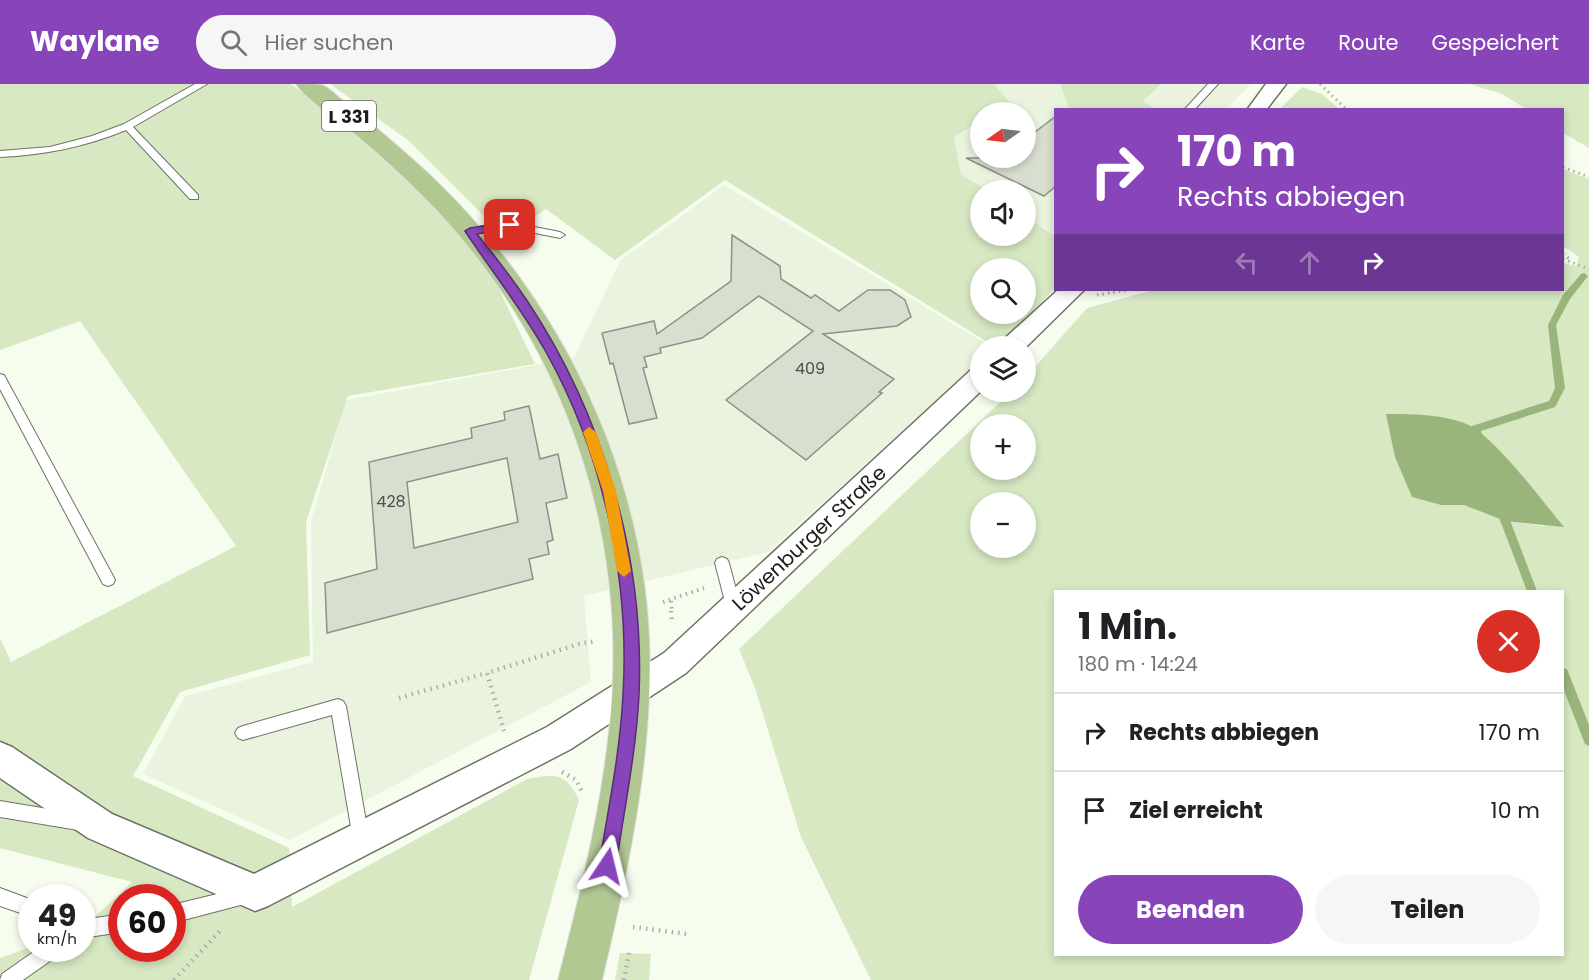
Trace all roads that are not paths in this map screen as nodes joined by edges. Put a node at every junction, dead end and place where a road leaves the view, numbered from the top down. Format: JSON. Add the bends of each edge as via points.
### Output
{"nodes":[{"id":1,"x":202,"y":84,"type":"edge"},
{"id":2,"x":307,"y":84,"type":"edge"},
{"id":3,"x":1213,"y":84,"type":"edge"},
{"id":4,"x":1276,"y":84,"type":"edge"},
{"id":5,"x":1190,"y":108,"type":"edge"},
{"id":6,"x":1258,"y":108,"type":"edge"},
{"id":7,"x":128,"y":126,"type":"junction"},
{"id":8,"x":0,"y":154,"type":"edge"},
{"id":9,"x":194,"y":197,"type":"dead end"},
{"id":10,"x":470,"y":231,"type":"junction"},
{"id":11,"x":560,"y":235,"type":"dead end"},
{"id":12,"x":1071,"y":291,"type":"edge"},
{"id":13,"x":1023,"y":336,"type":"edge"},
{"id":14,"x":0,"y":378,"type":"edge"},
{"id":15,"x":970,"y":386,"type":"edge"},
{"id":16,"x":722,"y":563,"type":"dead end"},
{"id":17,"x":108,"y":580,"type":"dead end"},
{"id":18,"x":734,"y":609,"type":"junction"},
{"id":19,"x":631,"y":693,"type":"junction"},
{"id":20,"x":243,"y":733,"type":"dead end"},
{"id":21,"x":0,"y":759,"type":"edge"},
{"id":22,"x":0,"y":809,"type":"edge"},
{"id":23,"x":100,"y":826,"type":"junction"},
{"id":24,"x":361,"y":839,"type":"junction"},
{"id":25,"x":255,"y":893,"type":"junction"},
{"id":26,"x":0,"y":897,"type":"edge"},
{"id":27,"x":18,"y":904,"type":"edge"},
{"id":28,"x":186,"y":910,"type":"edge"},
{"id":29,"x":34,"y":962,"type":"edge"},
{"id":30,"x":8,"y":980,"type":"edge"},
{"id":31,"x":580,"y":980,"type":"edge"}],
"edges":[{"from":1,"to":7,"type":"lane"},
{"from":2,"to":10,"type":"main road","number":"L 331","via":[[390,150]]},
{"from":3,"to":5,"type":"lane"},
{"from":4,"to":6,"type":"street"},
{"from":7,"to":8,"type":"lane","via":[[91,142]]},
{"from":7,"to":9,"type":"lane"},
{"from":10,"to":11,"type":"lane","via":[[510,225]]},
{"from":10,"to":19,"type":"main road","number":"L 331","via":[[523,302],[553,355],[597,452],[619,534],[628,592]]},
{"from":12,"to":13,"type":"street"},
{"from":14,"to":17,"type":"lane"},
{"from":15,"to":18,"type":"street","name":"Löwenburger Straße"},
{"from":16,"to":18,"type":"lane"},
{"from":18,"to":19,"type":"street","name":"Löwenburger Straße","via":[[675,663]]},
{"from":19,"to":24,"type":"street","name":"Löwenburger Straße","via":[[559,738]]},
{"from":19,"to":31,"type":"main road","number":"L 331","via":[[603,889]]},
{"from":20,"to":24,"type":"lane","via":[[338,706]]},
{"from":21,"to":23,"type":"street"},
{"from":22,"to":23,"type":"lane"},
{"from":23,"to":25,"type":"street"},
{"from":24,"to":25,"type":"street","name":"Löwenburger Straße"},
{"from":25,"to":28,"type":"lane"},
{"from":26,"to":27,"type":"lane"},
{"from":29,"to":30,"type":"lane"}]}
